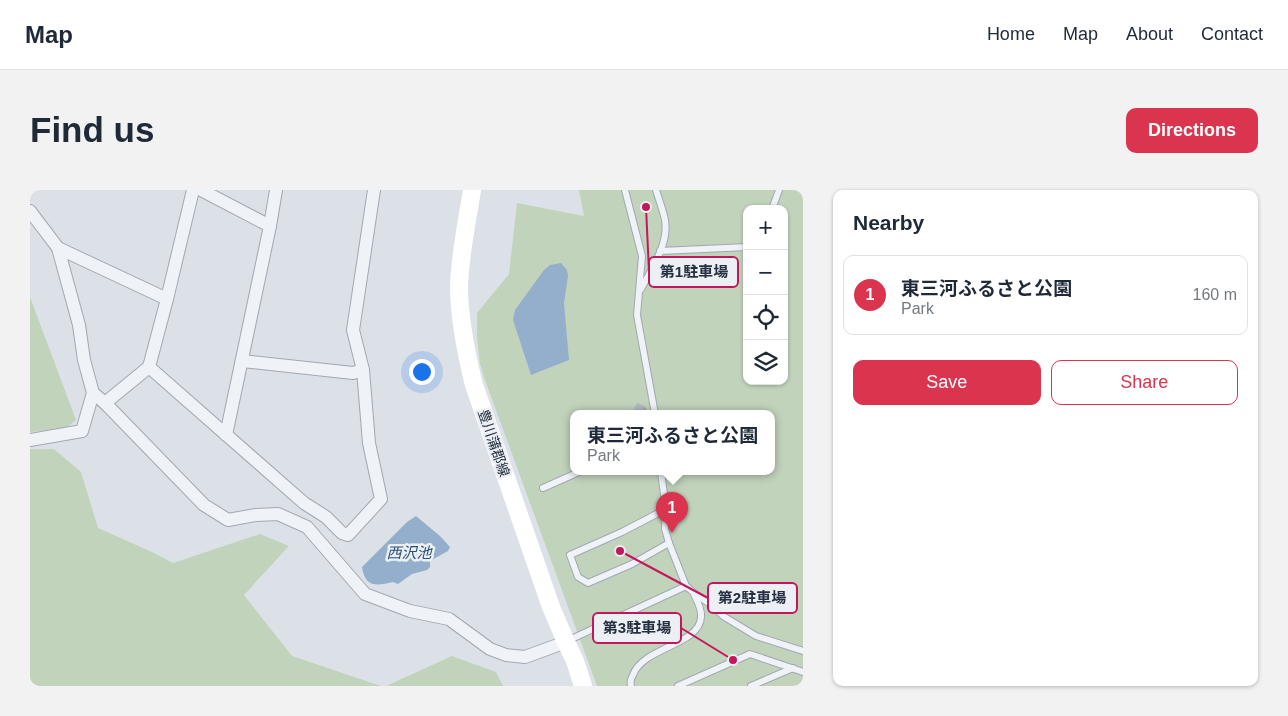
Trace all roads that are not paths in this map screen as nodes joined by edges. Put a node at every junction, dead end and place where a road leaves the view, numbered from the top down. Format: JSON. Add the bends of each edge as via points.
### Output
{"nodes":[{"id":1,"x":192,"y":190,"type":"edge"},
{"id":2,"x":201,"y":190,"type":"edge"},
{"id":3,"x":276,"y":190,"type":"edge"},
{"id":4,"x":374,"y":190,"type":"edge"},
{"id":5,"x":472,"y":190,"type":"edge"},
{"id":6,"x":625,"y":190,"type":"edge"},
{"id":7,"x":656,"y":190,"type":"edge"},
{"id":8,"x":779,"y":190,"type":"edge"},
{"id":9,"x":773,"y":205,"type":"edge"},
{"id":10,"x":30,"y":211,"type":"edge"},
{"id":11,"x":270,"y":226,"type":"junction"},
{"id":12,"x":743,"y":247,"type":"edge"},
{"id":13,"x":58,"y":248,"type":"junction"},
{"id":14,"x":660,"y":251,"type":"junction"},
{"id":15,"x":640,"y":292,"type":"junction"},
{"id":16,"x":167,"y":299,"type":"junction"},
{"id":17,"x":242,"y":361,"type":"junction"},
{"id":18,"x":149,"y":367,"type":"junction"},
{"id":19,"x":363,"y":370,"type":"junction"},
{"id":20,"x":93,"y":394,"type":"junction"},
{"id":21,"x":104,"y":403,"type":"junction"},
{"id":22,"x":654,"y":410,"type":"edge"},
{"id":23,"x":226,"y":435,"type":"junction"},
{"id":24,"x":30,"y":440,"type":"edge"},
{"id":25,"x":572,"y":475,"type":"edge"},
{"id":26,"x":661,"y":475,"type":"edge"},
{"id":27,"x":543,"y":488,"type":"dead end"},
{"id":28,"x":666,"y":509,"type":"junction"},
{"id":29,"x":669,"y":543,"type":"junction"},
{"id":30,"x":686,"y":586,"type":"junction"},
{"id":31,"x":694,"y":593,"type":"junction"},
{"id":32,"x":566,"y":642,"type":"junction"},
{"id":33,"x":803,"y":651,"type":"edge"},
{"id":34,"x":792,"y":668,"type":"junction"},
{"id":35,"x":803,"y":672,"type":"edge"},
{"id":36,"x":583,"y":686,"type":"edge"},
{"id":37,"x":632,"y":686,"type":"edge"},
{"id":38,"x":678,"y":686,"type":"edge"},
{"id":39,"x":751,"y":686,"type":"edge"}],
"edges":[{"from":1,"to":16,"type":"street"},
{"from":2,"to":11,"type":"street"},
{"from":3,"to":11,"type":"street"},
{"from":4,"to":19,"type":"street","via":[[352,330]]},
{"from":5,"to":32,"type":"main road","name":"豊川蒲郡線","via":[[459,286],[467,356],[474,385]]},
{"from":6,"to":15,"type":"lane","via":[[642,256]]},
{"from":7,"to":14,"type":"lane","via":[[665,221]]},
{"from":8,"to":9,"type":"lane"},
{"from":10,"to":13,"type":"street"},
{"from":11,"to":17,"type":"street"},
{"from":12,"to":14,"type":"lane"},
{"from":13,"to":16,"type":"street"},
{"from":13,"to":20,"type":"street"},
{"from":14,"to":15,"type":"lane"},
{"from":15,"to":22,"type":"lane","via":[[637,315]]},
{"from":16,"to":18,"type":"street"},
{"from":17,"to":19,"type":"street","via":[[353,373]]},
{"from":17,"to":23,"type":"street"},
{"from":18,"to":21,"type":"street"},
{"from":18,"to":23,"type":"street"},
{"from":19,"to":23,"type":"street","via":[[369,443],[381,499],[348,535],[304,503]]},
{"from":20,"to":21,"type":"street"},
{"from":20,"to":24,"type":"street","via":[[82,431]]},
{"from":21,"to":32,"type":"street","via":[[204,505],[228,520],[278,514],[308,527],[365,594],[410,611],[448,619],[490,649],[506,655],[525,657]]},
{"from":25,"to":27,"type":"lane"},
{"from":26,"to":28,"type":"lane"},
{"from":28,"to":29,"type":"lane","via":[[665,529]]},
{"from":28,"to":29,"type":"lane","via":[[570,555],[578,577],[588,583]]},
{"from":29,"to":30,"type":"lane"},
{"from":30,"to":31,"type":"lane"},
{"from":30,"to":32,"type":"lane"},
{"from":31,"to":33,"type":"lane","via":[[756,636]]},
{"from":31,"to":37,"type":"lane","via":[[700,606],[699,627],[691,635],[639,664],[630,681]]},
{"from":32,"to":36,"type":"main road","name":"豊川蒲郡線"},
{"from":34,"to":35,"type":"lane"},
{"from":34,"to":38,"type":"lane","via":[[750,654]]},
{"from":34,"to":39,"type":"lane"}]}
